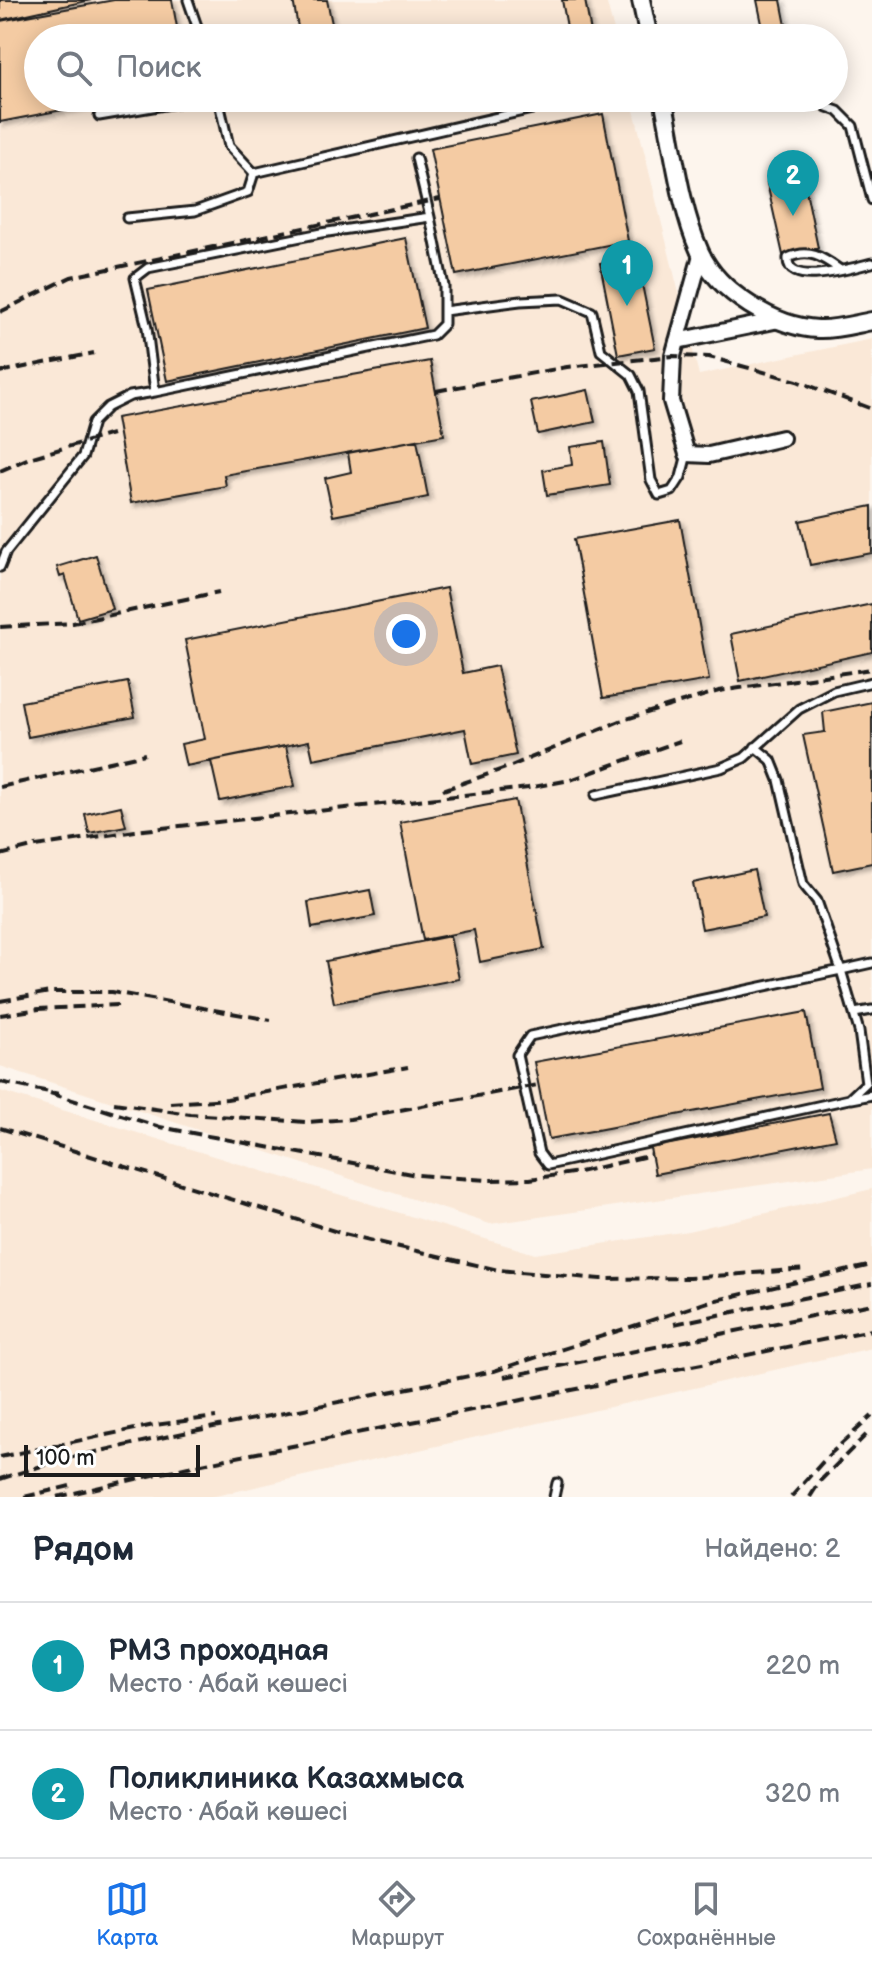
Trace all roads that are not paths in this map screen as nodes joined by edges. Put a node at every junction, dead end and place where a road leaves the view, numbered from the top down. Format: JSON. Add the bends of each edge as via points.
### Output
{"nodes":[{"id":1,"x":188,"y":0,"type":"edge"},
{"id":2,"x":641,"y":0,"type":"edge"},
{"id":3,"x":651,"y":0,"type":"edge"},
{"id":4,"x":196,"y":24,"type":"edge"},
{"id":5,"x":646,"y":24,"type":"edge"},
{"id":6,"x":656,"y":24,"type":"edge"},
{"id":7,"x":123,"y":112,"type":"edge"},
{"id":8,"x":221,"y":112,"type":"edge"},
{"id":9,"x":519,"y":112,"type":"edge"},
{"id":10,"x":666,"y":112,"type":"edge"},
{"id":11,"x":675,"y":112,"type":"edge"},
{"id":12,"x":839,"y":112,"type":"edge"},
{"id":13,"x":99,"y":116,"type":"dead end"},
{"id":14,"x":416,"y":158,"type":"dead end"},
{"id":15,"x":254,"y":173,"type":"junction"},
{"id":16,"x":872,"y":200,"type":"edge"},
{"id":17,"x":430,"y":217,"type":"junction"},
{"id":18,"x":127,"y":218,"type":"dead end"},
{"id":19,"x":701,"y":255,"type":"junction"},
{"id":20,"x":872,"y":263,"type":"edge"},
{"id":21,"x":839,"y":269,"type":"junction"},
{"id":22,"x":444,"y":311,"type":"junction"},
{"id":23,"x":872,"y":312,"type":"edge"},
{"id":24,"x":779,"y":320,"type":"junction"},
{"id":25,"x":872,"y":321,"type":"edge"},
{"id":26,"x":677,"y":341,"type":"junction"},
{"id":27,"x":155,"y":392,"type":"junction"},
{"id":28,"x":782,"y":438,"type":"dead end"},
{"id":29,"x":687,"y":454,"type":"junction"},
{"id":30,"x":0,"y":567,"type":"edge"},
{"id":31,"x":872,"y":682,"type":"edge"},
{"id":32,"x":755,"y":747,"type":"junction"},
{"id":33,"x":596,"y":795,"type":"dead end"},
{"id":34,"x":872,"y":963,"type":"edge"},
{"id":35,"x":841,"y":970,"type":"junction"},
{"id":36,"x":872,"y":1010,"type":"edge"},
{"id":37,"x":854,"y":1013,"type":"junction"},
{"id":38,"x":872,"y":1095,"type":"edge"},
{"id":39,"x":849,"y":1099,"type":"junction"},
{"id":40,"x":557,"y":1483,"type":"dead end"},
{"id":41,"x":554,"y":1497,"type":"edge"}],
"edges":[{"from":1,"to":4,"type":"lane"},
{"from":2,"to":5,"type":"street"},
{"from":3,"to":6,"type":"street"},
{"from":7,"to":13,"type":"lane"},
{"from":8,"to":15,"type":"lane","via":[[229,146]]},
{"from":9,"to":15,"type":"lane"},
{"from":10,"to":19,"type":"street"},
{"from":11,"to":23,"type":"street","via":[[703,241],[729,279],[776,310],[816,320]]},
{"from":12,"to":16,"type":"lane","via":[[853,126]]},
{"from":14,"to":17,"type":"lane"},
{"from":15,"to":18,"type":"lane","via":[[248,192],[195,211]]},
{"from":17,"to":22,"type":"lane"},
{"from":17,"to":27,"type":"lane","via":[[148,268],[135,278]]},
{"from":19,"to":24,"type":"street","via":[[726,286]]},
{"from":19,"to":26,"type":"street"},
{"from":20,"to":21,"type":"lane"},
{"from":21,"to":21,"type":"lane","via":[[799,275],[787,265],[788,258],[818,254]]},
{"from":22,"to":27,"type":"lane","via":[[444,324],[433,335]]},
{"from":22,"to":29,"type":"lane","via":[[562,299],[592,312],[601,351],[631,375],[639,391],[651,480],[659,495],[672,491]]},
{"from":24,"to":25,"type":"street","via":[[818,329]]},
{"from":24,"to":26,"type":"street"},
{"from":26,"to":29,"type":"street","via":[[671,401]]},
{"from":27,"to":30,"type":"lane","via":[[130,396],[93,422],[83,456],[6,552]]},
{"from":28,"to":29,"type":"street","via":[[709,455]]},
{"from":31,"to":32,"type":"lane","via":[[834,691],[799,709]]},
{"from":32,"to":33,"type":"lane","via":[[721,768]]},
{"from":32,"to":35,"type":"lane","via":[[771,760],[779,780],[803,884],[817,901]]},
{"from":34,"to":35,"type":"lane"},
{"from":35,"to":37,"type":"lane"},
{"from":35,"to":39,"type":"lane","via":[[530,1036],[517,1055],[539,1153],[548,1165]]},
{"from":36,"to":37,"type":"lane"},
{"from":37,"to":39,"type":"lane","via":[[866,1083]]},
{"from":38,"to":39,"type":"lane"},
{"from":40,"to":41,"type":"lane"}]}
